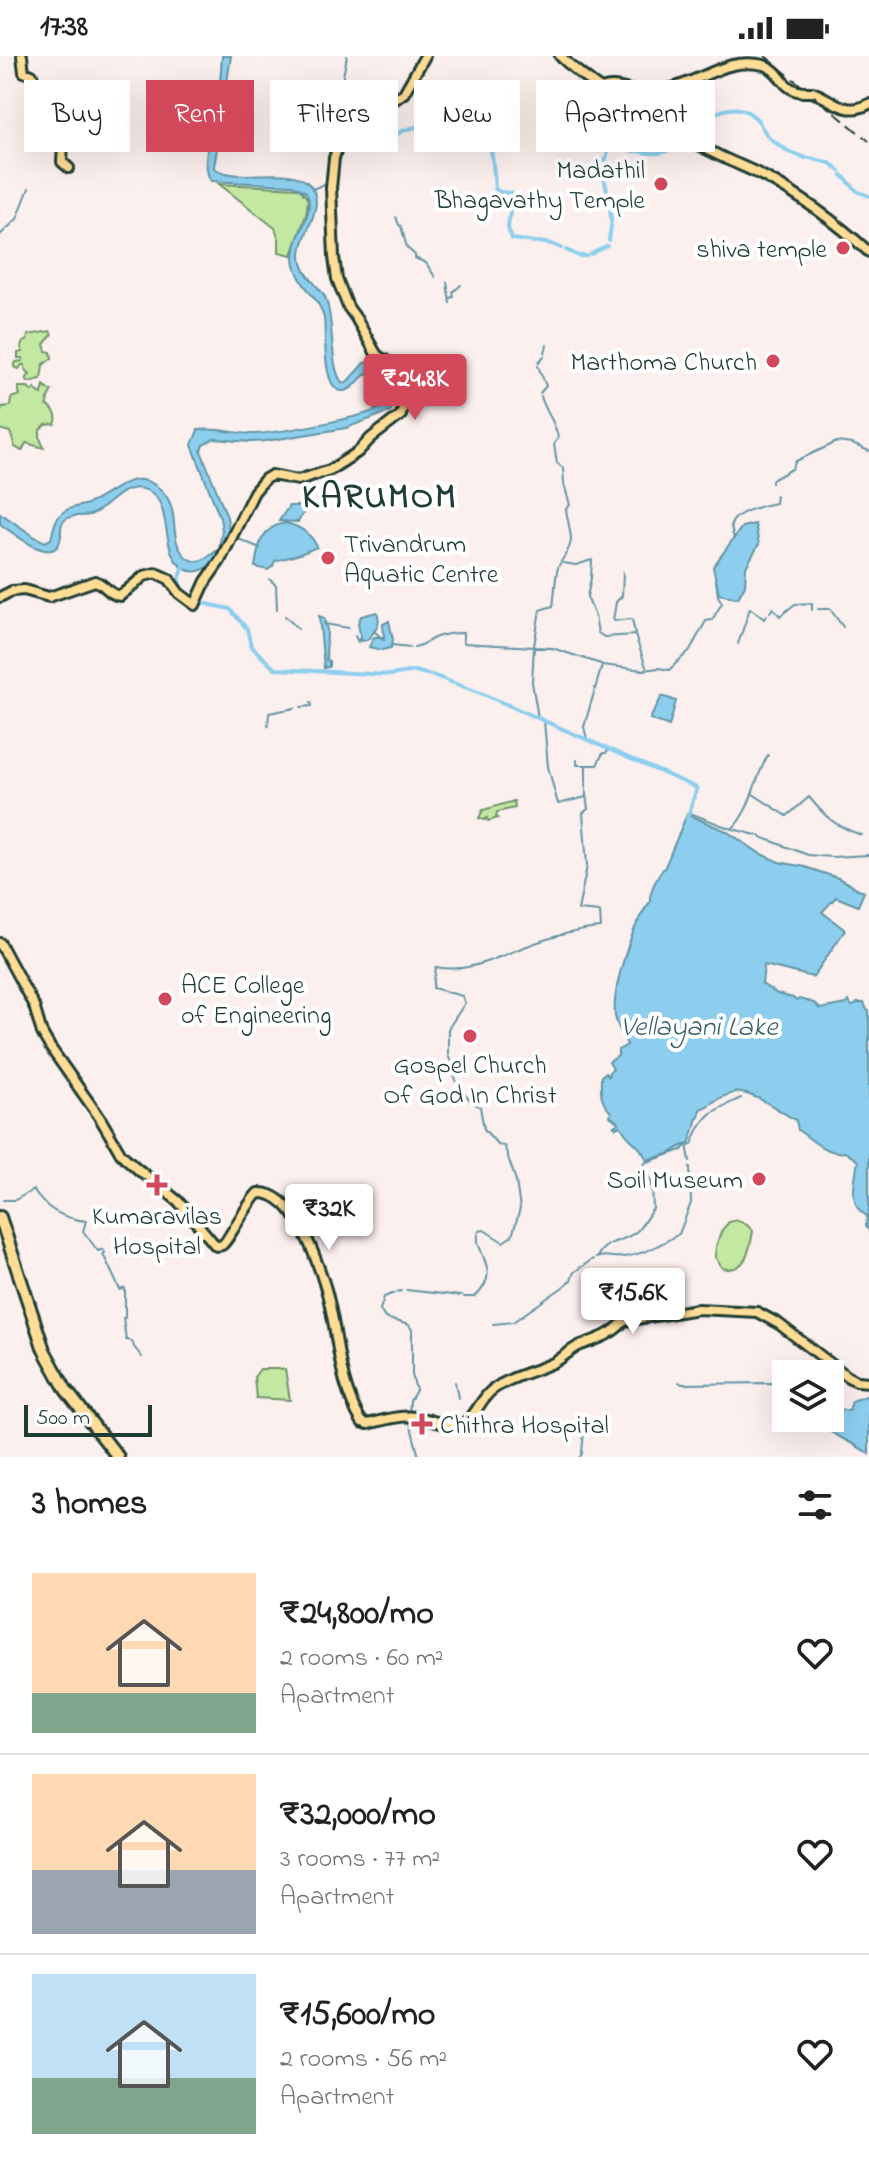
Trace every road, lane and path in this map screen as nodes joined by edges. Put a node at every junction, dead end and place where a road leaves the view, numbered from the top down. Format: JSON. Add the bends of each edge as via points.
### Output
{"nodes":[{"id":1,"x":22,"y":56,"type":"edge"},
{"id":2,"x":425,"y":56,"type":"edge"},
{"id":3,"x":562,"y":56,"type":"edge"},
{"id":4,"x":586,"y":80,"type":"edge"},
{"id":5,"x":591,"y":80,"type":"edge"},
{"id":6,"x":691,"y":80,"type":"edge"},
{"id":7,"x":869,"y":104,"type":"edge"},
{"id":8,"x":715,"y":148,"type":"edge"},
{"id":9,"x":711,"y":152,"type":"edge"},
{"id":10,"x":69,"y":168,"type":"dead end"},
{"id":11,"x":869,"y":249,"type":"edge"},
{"id":12,"x":0,"y":597,"type":"edge"},
{"id":13,"x":0,"y":943,"type":"edge"},
{"id":14,"x":0,"y":1217,"type":"edge"},
{"id":15,"x":0,"y":1227,"type":"edge"},
{"id":16,"x":869,"y":1382,"type":"edge"},
{"id":17,"x":116,"y":1457,"type":"edge"}],
"edges":[{"from":1,"to":10,"type":"main road","via":[[24,72],[32,75],[44,102],[56,110],[62,162]]},
{"from":2,"to":12,"type":"main road","via":[[404,93],[373,109],[345,139],[335,154],[331,188],[337,279],[375,352],[394,365],[401,415],[330,470],[298,480],[272,475],[265,479],[196,603],[156,573],[120,596],[95,581],[49,597],[24,590]]},
{"from":3,"to":4,"type":"main road"},
{"from":3,"to":5,"type":"main road"},
{"from":6,"to":7,"type":"main road","via":[[725,66],[766,65],[790,89],[849,108]]},
{"from":8,"to":11,"type":"main road","via":[[839,221]]},
{"from":9,"to":11,"type":"main road","via":[[766,177]]},
{"from":13,"to":16,"type":"main road","via":[[50,1047],[121,1154],[178,1201],[214,1245],[226,1242],[259,1192],[283,1201],[304,1231],[325,1287],[346,1384],[362,1422],[404,1416],[455,1427],[489,1391],[604,1337],[624,1321],[698,1309],[763,1314],[848,1377]]},
{"from":14,"to":17,"type":"highway","via":[[44,1350]]},
{"from":15,"to":17,"type":"highway","via":[[41,1351],[63,1391]]}]}
